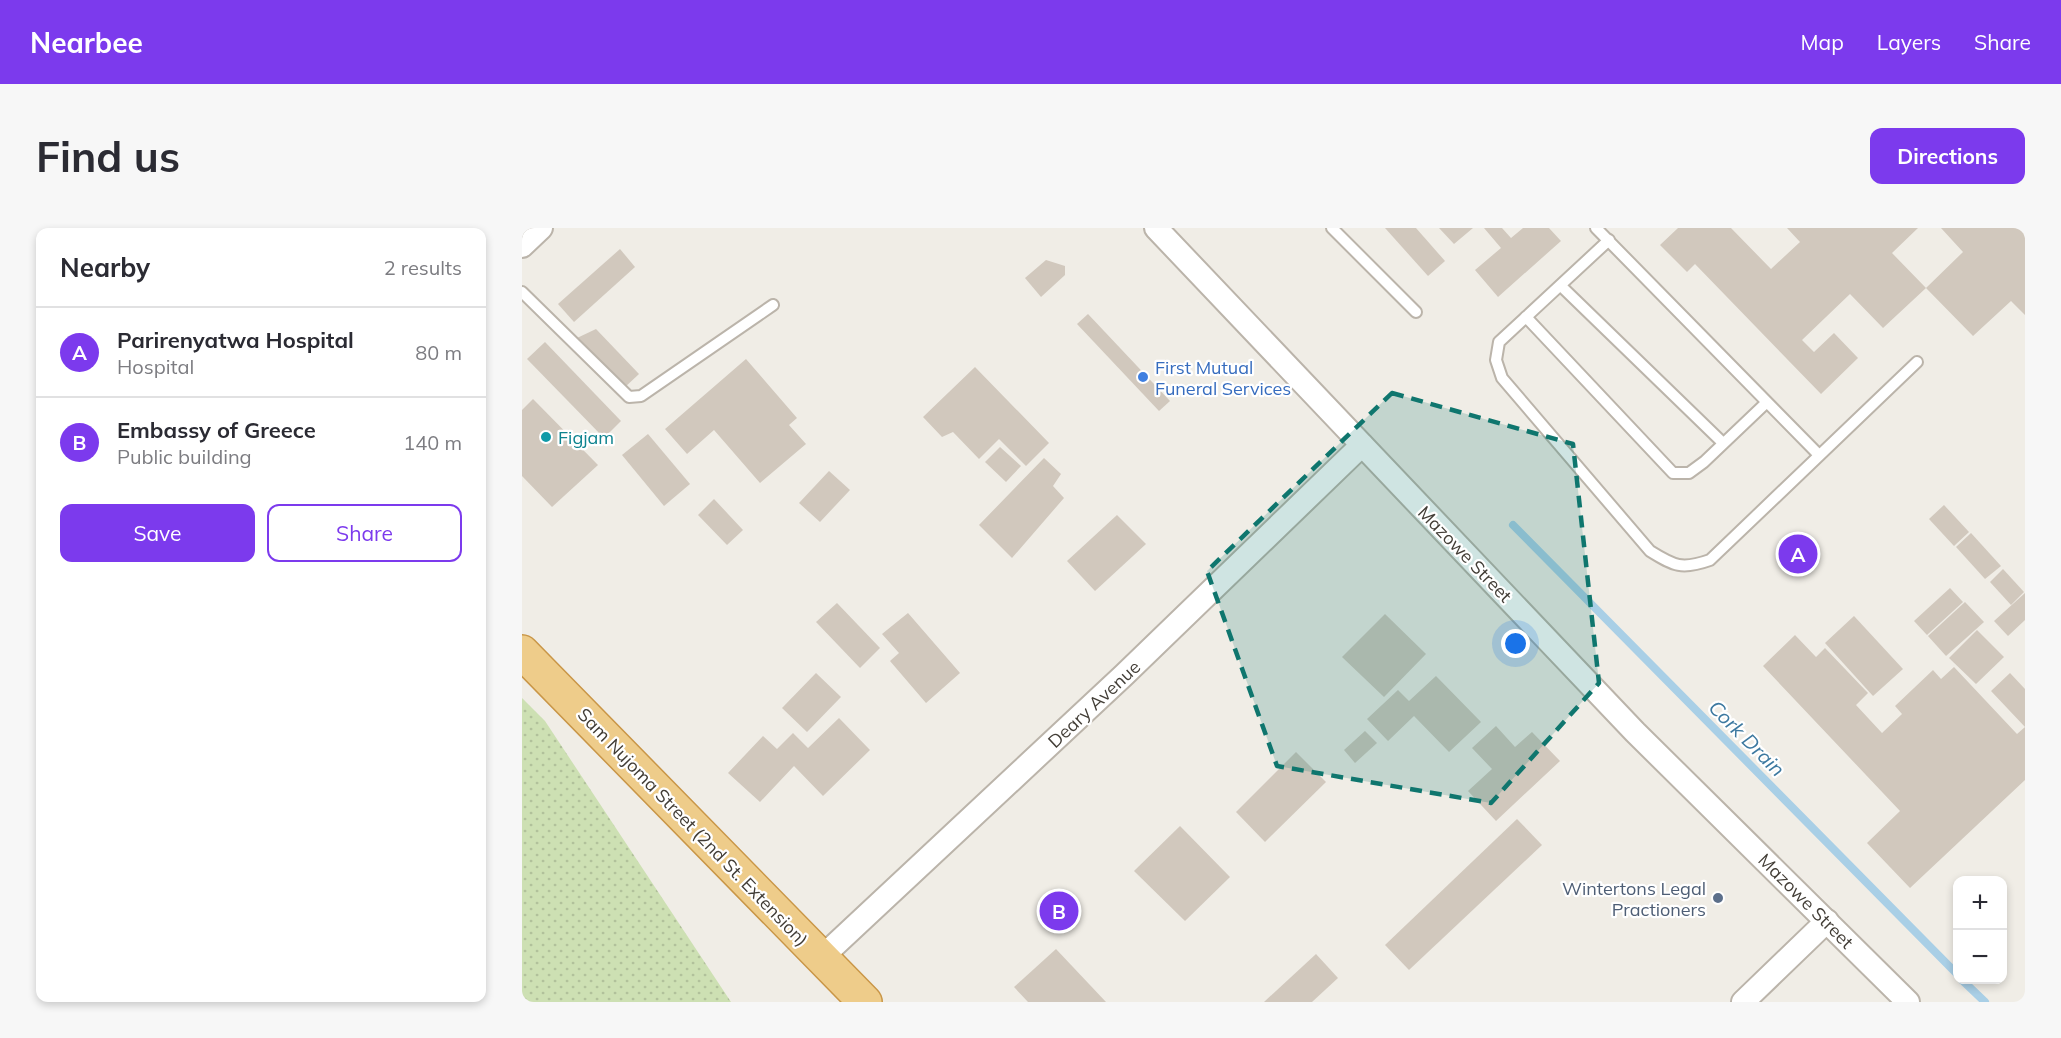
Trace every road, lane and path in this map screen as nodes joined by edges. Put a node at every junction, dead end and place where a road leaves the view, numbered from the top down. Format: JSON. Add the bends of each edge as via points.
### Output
{"nodes":[{"id":1,"x":541,"y":228,"type":"edge"},
{"id":2,"x":1156,"y":228,"type":"edge"},
{"id":3,"x":1332,"y":228,"type":"edge"},
{"id":4,"x":1596,"y":228,"type":"edge"},
{"id":5,"x":1609,"y":240,"type":"junction"},
{"id":6,"x":522,"y":246,"type":"edge"},
{"id":7,"x":1561,"y":286,"type":"junction"},
{"id":8,"x":522,"y":292,"type":"edge"},
{"id":9,"x":773,"y":305,"type":"dead end"},
{"id":10,"x":1416,"y":312,"type":"dead end"},
{"id":11,"x":1526,"y":317,"type":"junction"},
{"id":12,"x":1917,"y":362,"type":"dead end"},
{"id":13,"x":1766,"y":403,"type":"junction"},
{"id":14,"x":1724,"y":443,"type":"junction"},
{"id":15,"x":1362,"y":445,"type":"junction"},
{"id":16,"x":1819,"y":455,"type":"junction"},
{"id":17,"x":522,"y":652,"type":"edge"},
{"id":18,"x":1827,"y":921,"type":"junction"},
{"id":19,"x":822,"y":957,"type":"junction"},
{"id":20,"x":865,"y":1002,"type":"edge"},
{"id":21,"x":1743,"y":1002,"type":"edge"},
{"id":22,"x":1908,"y":1002,"type":"edge"}],
"edges":[{"from":1,"to":6,"type":"street"},
{"from":2,"to":15,"type":"street","name":"Mazowe Street"},
{"from":3,"to":10,"type":"lane"},
{"from":4,"to":5,"type":"lane"},
{"from":5,"to":7,"type":"lane"},
{"from":5,"to":13,"type":"lane"},
{"from":7,"to":11,"type":"lane"},
{"from":7,"to":14,"type":"lane"},
{"from":8,"to":9,"type":"lane","via":[[629,397],[641,396]]},
{"from":11,"to":14,"type":"lane","via":[[1673,473],[1689,473]]},
{"from":11,"to":16,"type":"lane","via":[[1498,342],[1496,360],[1502,378],[1650,551],[1671,564],[1690,567],[1710,560]]},
{"from":12,"to":16,"type":"lane"},
{"from":13,"to":14,"type":"lane"},
{"from":13,"to":16,"type":"lane"},
{"from":15,"to":18,"type":"street","name":"Mazowe Street","via":[[1635,732]]},
{"from":15,"to":19,"type":"street","name":"Deary Avenue","via":[[1124,675]]},
{"from":17,"to":19,"type":"highway","name":"Sam Nujoma Street (2nd St. Extension)"},
{"from":18,"to":21,"type":"street"},
{"from":18,"to":22,"type":"street","name":"Mazowe Street"},
{"from":19,"to":20,"type":"highway","name":"Sam Nujoma Street (2nd St. Extension)"}]}
